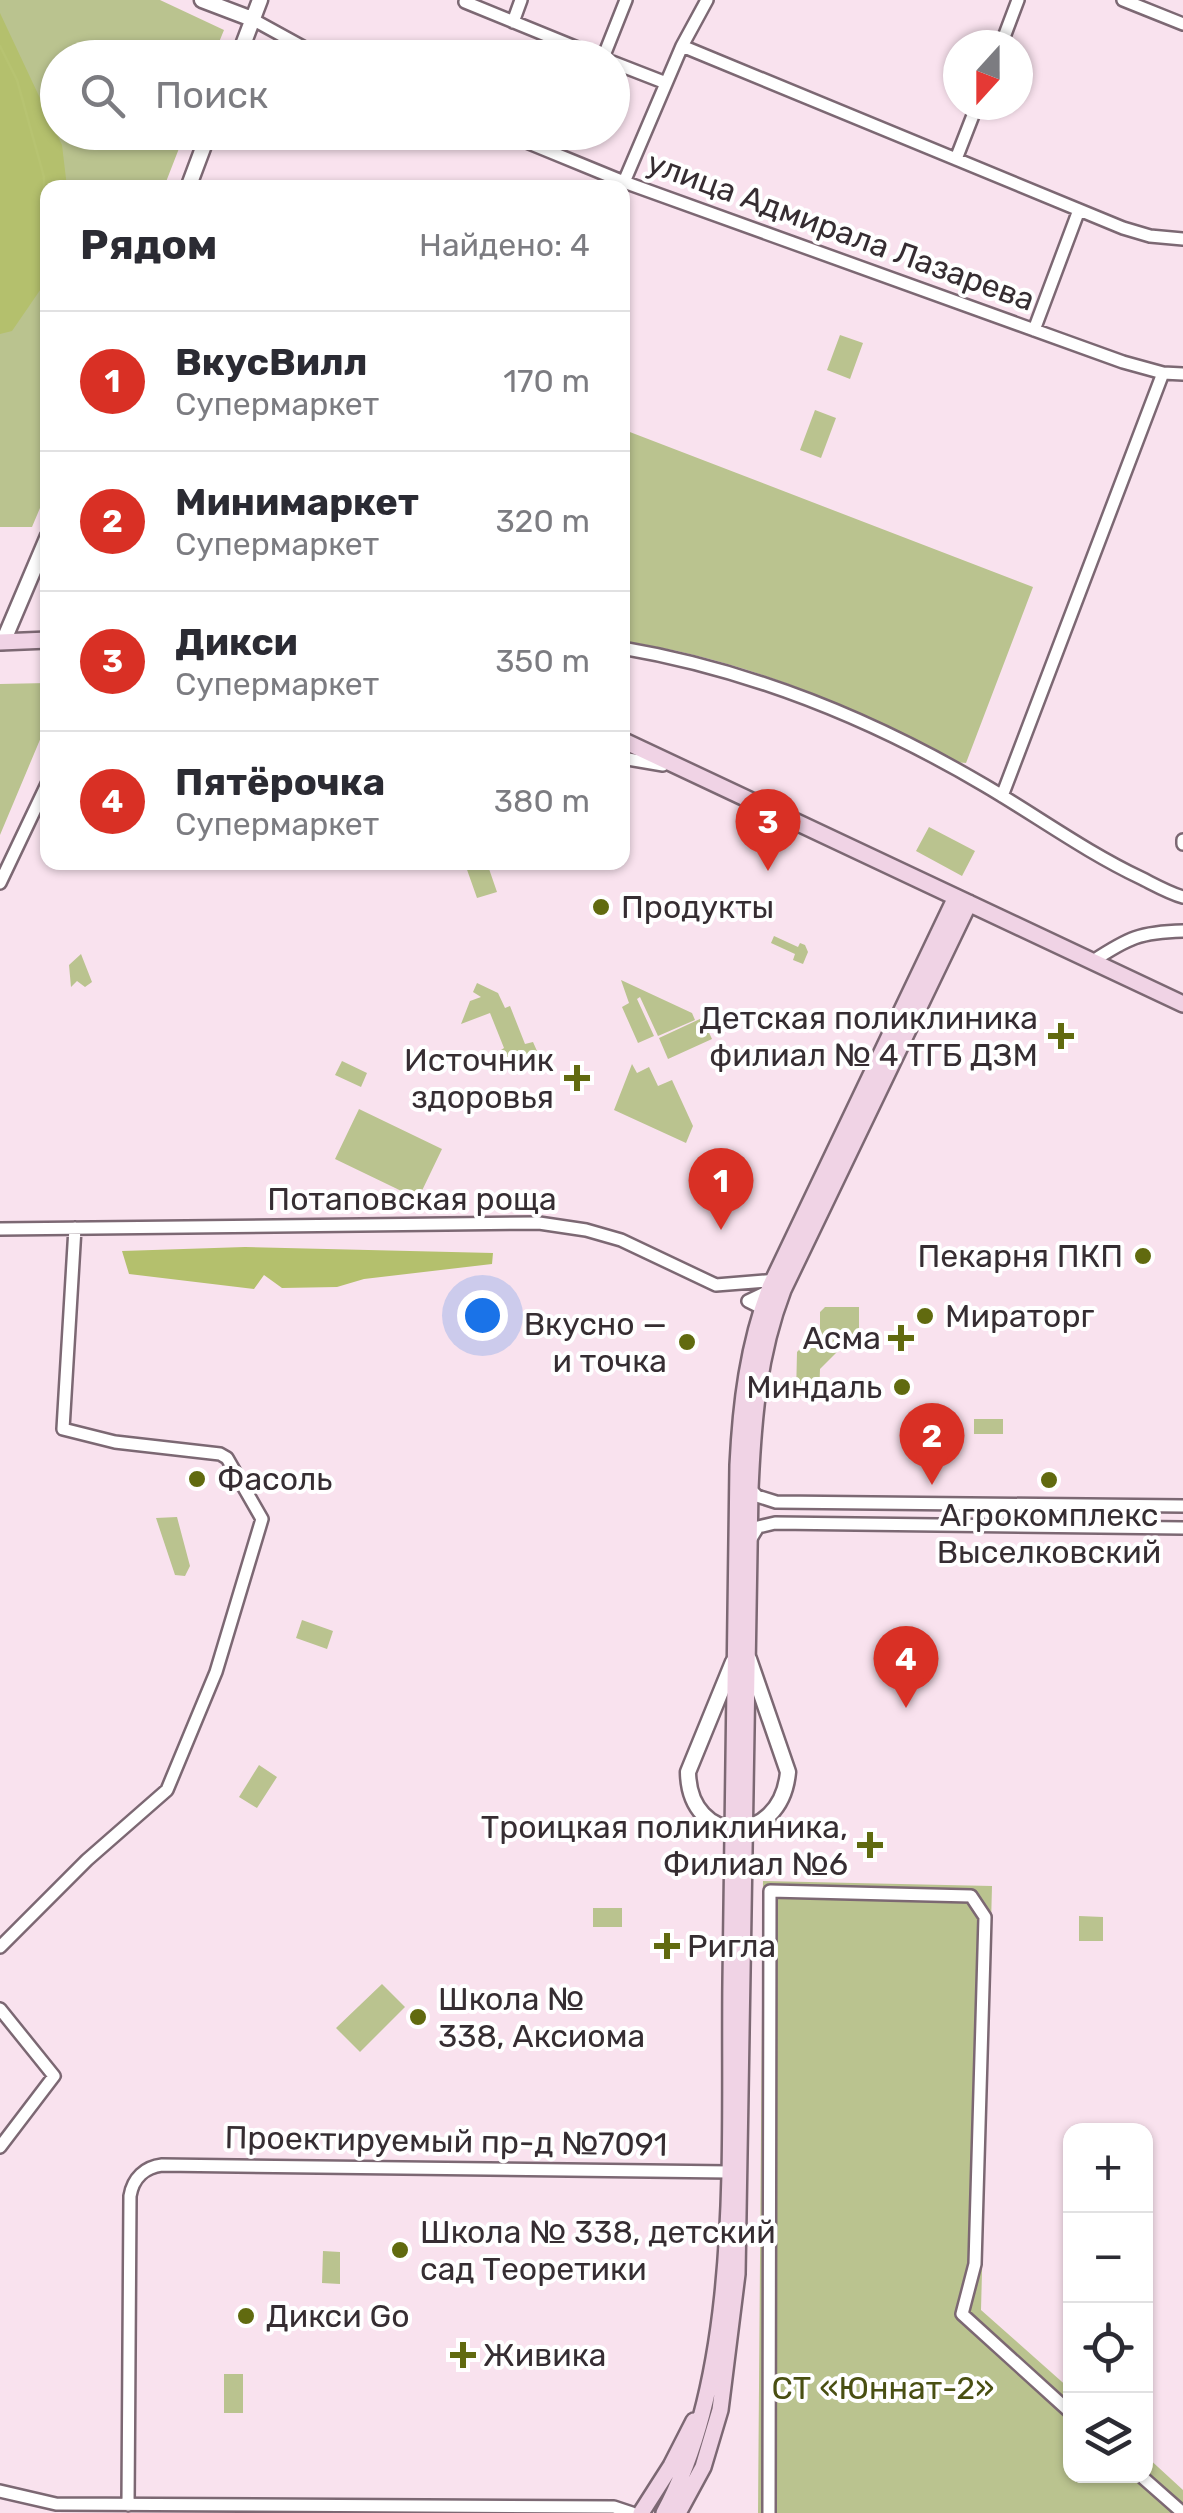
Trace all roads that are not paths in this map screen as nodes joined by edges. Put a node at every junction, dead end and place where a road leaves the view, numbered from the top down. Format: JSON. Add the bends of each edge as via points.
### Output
{"nodes":[{"id":1,"x":202,"y":0,"type":"edge"},
{"id":2,"x":260,"y":0,"type":"edge"},
{"id":3,"x":521,"y":0,"type":"edge"},
{"id":4,"x":626,"y":0,"type":"edge"},
{"id":5,"x":706,"y":0,"type":"edge"},
{"id":6,"x":1018,"y":0,"type":"edge"},
{"id":7,"x":1123,"y":0,"type":"edge"},
{"id":8,"x":465,"y":2,"type":"dead end"},
{"id":9,"x":252,"y":19,"type":"junction"},
{"id":10,"x":513,"y":22,"type":"junction"},
{"id":11,"x":1183,"y":24,"type":"edge"},
{"id":12,"x":1007,"y":30,"type":"edge"},
{"id":13,"x":244,"y":40,"type":"edge"},
{"id":14,"x":290,"y":40,"type":"edge"},
{"id":15,"x":558,"y":40,"type":"edge"},
{"id":16,"x":609,"y":40,"type":"edge"},
{"id":17,"x":682,"y":46,"type":"junction"},
{"id":18,"x":630,"y":69,"type":"edge"},
{"id":19,"x":666,"y":83,"type":"junction"},
{"id":20,"x":971,"y":120,"type":"edge"},
{"id":21,"x":202,"y":150,"type":"edge"},
{"id":22,"x":546,"y":150,"type":"edge"},
{"id":23,"x":956,"y":160,"type":"junction"},
{"id":24,"x":191,"y":180,"type":"edge"},
{"id":25,"x":619,"y":180,"type":"edge"},
{"id":26,"x":625,"y":180,"type":"edge"},
{"id":27,"x":630,"y":184,"type":"edge"},
{"id":28,"x":1079,"y":210,"type":"junction"},
{"id":29,"x":1183,"y":239,"type":"edge"},
{"id":30,"x":1034,"y":330,"type":"junction"},
{"id":31,"x":1163,"y":373,"type":"junction"},
{"id":32,"x":1183,"y":374,"type":"edge"},
{"id":33,"x":40,"y":554,"type":"edge"},
{"id":34,"x":40,"y":640,"type":"edge"},
{"id":35,"x":2,"y":642,"type":"edge"},
{"id":36,"x":630,"y":649,"type":"edge"},
{"id":37,"x":630,"y":744,"type":"edge"},
{"id":38,"x":630,"y":760,"type":"edge"},
{"id":39,"x":695,"y":774,"type":"junction"},
{"id":40,"x":1002,"y":796,"type":"junction"},
{"id":41,"x":40,"y":799,"type":"edge"},
{"id":42,"x":0,"y":883,"type":"edge"},
{"id":43,"x":1183,"y":896,"type":"edge"},
{"id":44,"x":962,"y":900,"type":"junction"},
{"id":45,"x":1183,"y":931,"type":"edge"},
{"id":46,"x":1092,"y":961,"type":"junction"},
{"id":47,"x":1183,"y":1004,"type":"edge"},
{"id":48,"x":75,"y":1228,"type":"junction"},
{"id":49,"x":0,"y":1229,"type":"edge"},
{"id":50,"x":768,"y":1311,"type":"junction"},
{"id":51,"x":750,"y":1490,"type":"junction"},
{"id":52,"x":1183,"y":1506,"type":"edge"},
{"id":53,"x":1183,"y":1528,"type":"edge"},
{"id":54,"x":750,"y":1541,"type":"junction"},
{"id":55,"x":742,"y":1657,"type":"junction"},
{"id":56,"x":739,"y":1829,"type":"junction"},
{"id":57,"x":0,"y":1947,"type":"edge"},
{"id":58,"x":0,"y":2009,"type":"edge"},
{"id":59,"x":0,"y":2147,"type":"edge"},
{"id":60,"x":729,"y":2172,"type":"junction"},
{"id":61,"x":707,"y":2395,"type":"junction"},
{"id":62,"x":1063,"y":2406,"type":"edge"},
{"id":63,"x":703,"y":2467,"type":"junction"},
{"id":64,"x":1149,"y":2483,"type":"edge"},
{"id":65,"x":0,"y":2491,"type":"edge"},
{"id":66,"x":128,"y":2505,"type":"junction"},
{"id":67,"x":632,"y":2513,"type":"edge"},
{"id":68,"x":641,"y":2513,"type":"edge"},
{"id":69,"x":664,"y":2513,"type":"edge"},
{"id":70,"x":678,"y":2513,"type":"edge"},
{"id":71,"x":690,"y":2513,"type":"edge"},
{"id":72,"x":769,"y":2513,"type":"edge"},
{"id":73,"x":1182,"y":2513,"type":"edge"}],
"edges":[{"from":1,"to":9,"type":"street"},
{"from":2,"to":9,"type":"street"},
{"from":3,"to":10,"type":"street"},
{"from":4,"to":16,"type":"street"},
{"from":5,"to":17,"type":"street"},
{"from":6,"to":12,"type":"street"},
{"from":7,"to":11,"type":"street"},
{"from":8,"to":10,"type":"street"},
{"from":9,"to":13,"type":"street"},
{"from":9,"to":14,"type":"street"},
{"from":10,"to":15,"type":"street"},
{"from":17,"to":19,"type":"street"},
{"from":17,"to":23,"type":"street"},
{"from":18,"to":19,"type":"street"},
{"from":19,"to":26,"type":"street"},
{"from":20,"to":23,"type":"street"},
{"from":21,"to":24,"type":"street"},
{"from":22,"to":25,"type":"street","name":"улица Адмирала Лазарева"},
{"from":23,"to":28,"type":"street"},
{"from":27,"to":30,"type":"street","name":"улица Адмирала Лазарева"},
{"from":28,"to":29,"type":"street","via":[[1150,236]]},
{"from":28,"to":30,"type":"street"},
{"from":30,"to":31,"type":"street","name":"улица Адмирала Лазарева"},
{"from":31,"to":32,"type":"street","name":"улица Адмирала Лазарева"},
{"from":31,"to":40,"type":"street"},
{"from":33,"to":35,"type":"street"},
{"from":34,"to":35,"type":"main road"},
{"from":36,"to":40,"type":"street","via":[[684,659],[832,708]]},
{"from":37,"to":39,"type":"main road"},
{"from":38,"to":39,"type":"street"},
{"from":39,"to":44,"type":"main road"},
{"from":40,"to":43,"type":"street","via":[[1125,870]]},
{"from":41,"to":42,"type":"street"},
{"from":44,"to":46,"type":"main road"},
{"from":44,"to":50,"type":"main road"},
{"from":45,"to":46,"type":"street","via":[[1130,936]]},
{"from":46,"to":47,"type":"main road"},
{"from":48,"to":49,"type":"street","name":"Потаповская роща"},
{"from":48,"to":50,"type":"street","name":"Потаповская роща","via":[[566,1226],[621,1240],[716,1286],[794,1279],[748,1301]]},
{"from":48,"to":57,"type":"street","via":[[62,1428],[115,1442],[220,1454],[262,1519],[216,1672],[166,1790]]},
{"from":50,"to":51,"type":"main road"},
{"from":50,"to":55,"type":"main road","via":[[749,1355],[740,1417]]},
{"from":51,"to":52,"type":"street","via":[[776,1502]]},
{"from":51,"to":54,"type":"main road"},
{"from":53,"to":54,"type":"street","via":[[776,1523],[758,1528]]},
{"from":54,"to":55,"type":"main road"},
{"from":55,"to":56,"type":"main road"},
{"from":55,"to":56,"type":"street","via":[[788,1772],[769,1818]]},
{"from":55,"to":56,"type":"street","via":[[688,1772],[700,1812]]},
{"from":56,"to":60,"type":"main road"},
{"from":56,"to":63,"type":"main road","via":[[738,2274],[720,2410]]},
{"from":58,"to":59,"type":"street","via":[[54,2076]]},
{"from":60,"to":61,"type":"main road","via":[[725,2274]]},
{"from":60,"to":66,"type":"street","name":"Проектируемый пр-д №7091","via":[[162,2165],[140,2174],[130,2196]]},
{"from":61,"to":68,"type":"main road"},
{"from":61,"to":69,"type":"main road","via":[[693,2451]]},
{"from":62,"to":72,"type":"street","via":[[962,2314],[975,2264],[985,1917],[971,1896],[770,1891]]},
{"from":63,"to":70,"type":"main road"},
{"from":63,"to":71,"type":"main road"},
{"from":64,"to":73,"type":"street"},
{"from":65,"to":66,"type":"street","via":[[56,2504]]},
{"from":66,"to":67,"type":"street","via":[[614,2507]]}]}
